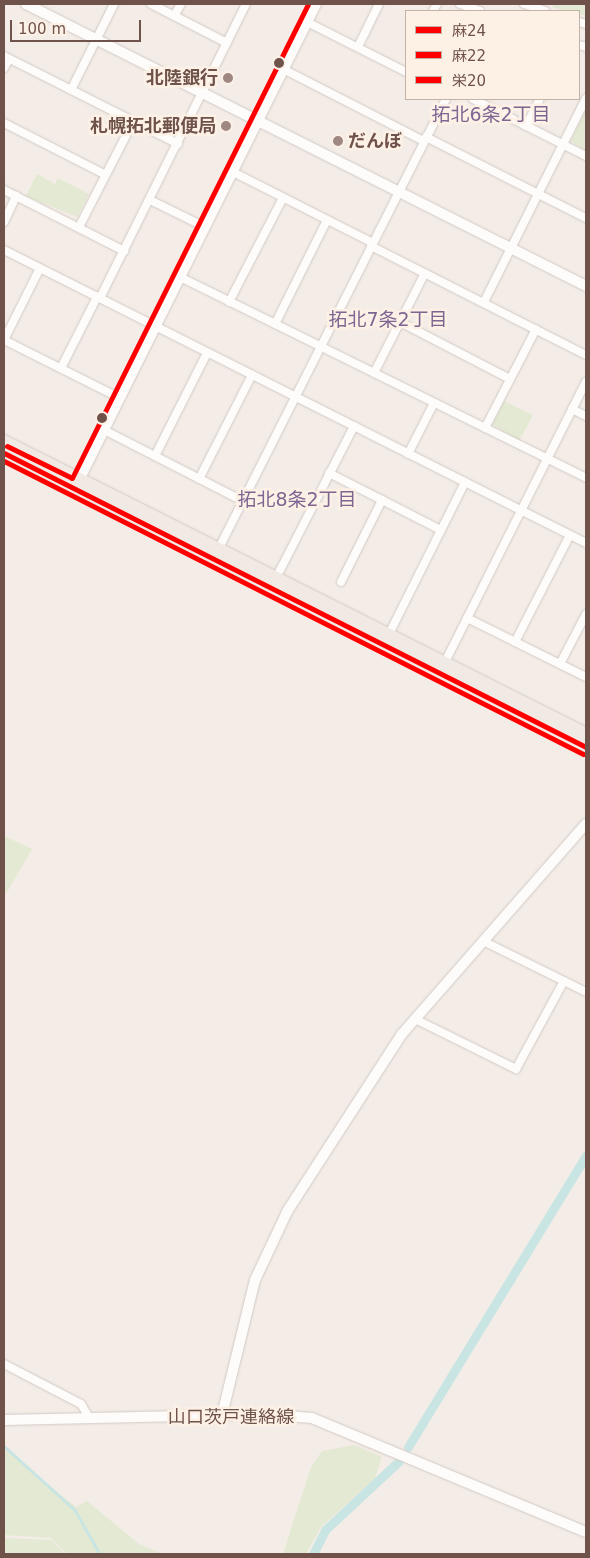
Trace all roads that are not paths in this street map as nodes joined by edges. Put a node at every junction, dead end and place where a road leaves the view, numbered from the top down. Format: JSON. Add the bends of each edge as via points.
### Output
{"nodes":[{"id":1,"x":26,"y":4,"type":"edge"},
{"id":2,"x":114,"y":4,"type":"edge"},
{"id":3,"x":151,"y":4,"type":"edge"},
{"id":4,"x":181,"y":4,"type":"edge"},
{"id":5,"x":246,"y":4,"type":"edge"},
{"id":6,"x":316,"y":4,"type":"edge"},
{"id":7,"x":380,"y":4,"type":"edge"},
{"id":8,"x":460,"y":4,"type":"edge"},
{"id":9,"x":524,"y":4,"type":"edge"},
{"id":10,"x":543,"y":8,"type":"edge"},
{"id":11,"x":477,"y":10,"type":"edge"},
{"id":12,"x":174,"y":16,"type":"junction"},
{"id":13,"x":307,"y":22,"type":"junction"},
{"id":14,"x":96,"y":39,"type":"junction"},
{"id":15,"x":227,"y":43,"type":"junction"},
{"id":16,"x":358,"y":47,"type":"junction"},
{"id":17,"x":6,"y":57,"type":"edge"},
{"id":18,"x":4,"y":68,"type":"edge"},
{"id":19,"x":405,"y":69,"type":"edge"},
{"id":20,"x":283,"y":70,"type":"junction"},
{"id":21,"x":71,"y":90,"type":"junction"},
{"id":22,"x":202,"y":93,"type":"junction"},
{"id":23,"x":586,"y":98,"type":"edge"},
{"id":24,"x":445,"y":100,"type":"edge"},
{"id":25,"x":475,"y":100,"type":"edge"},
{"id":26,"x":492,"y":100,"type":"edge"},
{"id":27,"x":539,"y":100,"type":"edge"},
{"id":28,"x":489,"y":107,"type":"junction"},
{"id":29,"x":258,"y":121,"type":"junction"},
{"id":30,"x":134,"y":122,"type":"junction"},
{"id":31,"x":4,"y":123,"type":"edge"},
{"id":32,"x":526,"y":126,"type":"junction"},
{"id":33,"x":425,"y":139,"type":"junction"},
{"id":34,"x":178,"y":144,"type":"junction"},
{"id":35,"x":563,"y":145,"type":"junction"},
{"id":36,"x":586,"y":156,"type":"edge"},
{"id":37,"x":233,"y":172,"type":"junction"},
{"id":38,"x":106,"y":174,"type":"junction"},
{"id":39,"x":4,"y":190,"type":"edge"},
{"id":40,"x":398,"y":192,"type":"junction"},
{"id":41,"x":538,"y":194,"type":"junction"},
{"id":42,"x":16,"y":196,"type":"junction"},
{"id":43,"x":283,"y":198,"type":"junction"},
{"id":44,"x":150,"y":200,"type":"junction"},
{"id":45,"x":586,"y":218,"type":"edge"},
{"id":46,"x":328,"y":220,"type":"junction"},
{"id":47,"x":4,"y":222,"type":"edge"},
{"id":48,"x":78,"y":227,"type":"junction"},
{"id":49,"x":205,"y":227,"type":"junction"},
{"id":50,"x":372,"y":244,"type":"junction"},
{"id":51,"x":511,"y":248,"type":"junction"},
{"id":52,"x":4,"y":250,"type":"edge"},
{"id":53,"x":124,"y":251,"type":"junction"},
{"id":54,"x":40,"y":268,"type":"junction"},
{"id":55,"x":425,"y":273,"type":"junction"},
{"id":56,"x":180,"y":277,"type":"junction"},
{"id":57,"x":586,"y":286,"type":"edge"},
{"id":58,"x":98,"y":297,"type":"junction"},
{"id":59,"x":229,"y":302,"type":"junction"},
{"id":60,"x":484,"y":302,"type":"junction"},
{"id":61,"x":400,"y":322,"type":"junction"},
{"id":62,"x":275,"y":324,"type":"junction"},
{"id":63,"x":156,"y":326,"type":"junction"},
{"id":64,"x":536,"y":329,"type":"junction"},
{"id":65,"x":4,"y":340,"type":"edge"},
{"id":66,"x":321,"y":347,"type":"junction"},
{"id":67,"x":208,"y":352,"type":"junction"},
{"id":68,"x":586,"y":355,"type":"edge"},
{"id":69,"x":61,"y":368,"type":"junction"},
{"id":70,"x":374,"y":373,"type":"junction"},
{"id":71,"x":252,"y":375,"type":"junction"},
{"id":72,"x":510,"y":379,"type":"junction"},
{"id":73,"x":586,"y":382,"type":"edge"},
{"id":74,"x":296,"y":397,"type":"junction"},
{"id":75,"x":120,"y":398,"type":"junction"},
{"id":76,"x":434,"y":403,"type":"junction"},
{"id":77,"x":572,"y":410,"type":"junction"},
{"id":78,"x":586,"y":416,"type":"edge"},
{"id":79,"x":354,"y":426,"type":"junction"},
{"id":80,"x":485,"y":428,"type":"junction"},
{"id":81,"x":104,"y":430,"type":"junction"},
{"id":82,"x":4,"y":441,"type":"edge"},
{"id":83,"x":4,"y":453,"type":"edge"},
{"id":84,"x":408,"y":454,"type":"junction"},
{"id":85,"x":155,"y":456,"type":"junction"},
{"id":86,"x":547,"y":459,"type":"junction"},
{"id":87,"x":329,"y":473,"type":"junction"},
{"id":88,"x":586,"y":478,"type":"edge"},
{"id":89,"x":199,"y":479,"type":"junction"},
{"id":90,"x":465,"y":482,"type":"junction"},
{"id":91,"x":77,"y":484,"type":"junction"},
{"id":92,"x":382,"y":500,"type":"junction"},
{"id":93,"x":243,"y":501,"type":"junction"},
{"id":94,"x":521,"y":511,"type":"junction"},
{"id":95,"x":441,"y":530,"type":"junction"},
{"id":96,"x":570,"y":535,"type":"junction"},
{"id":97,"x":586,"y":543,"type":"edge"},
{"id":98,"x":216,"y":554,"type":"junction"},
{"id":99,"x":276,"y":578,"type":"junction"},
{"id":100,"x":341,"y":582,"type":"dead end"},
{"id":101,"x":586,"y":614,"type":"edge"},
{"id":102,"x":467,"y":618,"type":"junction"},
{"id":103,"x":388,"y":634,"type":"junction"},
{"id":104,"x":515,"y":642,"type":"junction"},
{"id":105,"x":560,"y":664,"type":"junction"},
{"id":106,"x":442,"y":668,"type":"junction"},
{"id":107,"x":586,"y":678,"type":"edge"},
{"id":108,"x":585,"y":731,"type":"edge"},
{"id":109,"x":586,"y":747,"type":"edge"},
{"id":110,"x":586,"y":824,"type":"edge"},
{"id":111,"x":483,"y":941,"type":"junction"},
{"id":112,"x":564,"y":981,"type":"junction"},
{"id":113,"x":586,"y":992,"type":"edge"},
{"id":114,"x":415,"y":1019,"type":"junction"},
{"id":115,"x":4,"y":1364,"type":"edge"},
{"id":116,"x":222,"y":1415,"type":"junction"},
{"id":117,"x":90,"y":1418,"type":"junction"},
{"id":118,"x":4,"y":1420,"type":"edge"},
{"id":119,"x":586,"y":1532,"type":"edge"}],
"edges":[{"from":1,"to":14,"type":"street"},
{"from":2,"to":14,"type":"street"},
{"from":3,"to":12,"type":"street"},
{"from":4,"to":12,"type":"street"},
{"from":5,"to":15,"type":"street"},
{"from":6,"to":13,"type":"street"},
{"from":7,"to":16,"type":"street"},
{"from":8,"to":11,"type":"street"},
{"from":9,"to":10,"type":"street"},
{"from":12,"to":15,"type":"street"},
{"from":13,"to":16,"type":"street"},
{"from":13,"to":20,"type":"street"},
{"from":14,"to":21,"type":"street"},
{"from":14,"to":22,"type":"street"},
{"from":15,"to":22,"type":"street"},
{"from":16,"to":19,"type":"street"},
{"from":17,"to":18,"type":"street"},
{"from":17,"to":21,"type":"street"},
{"from":20,"to":29,"type":"street"},
{"from":20,"to":33,"type":"street"},
{"from":21,"to":30,"type":"street"},
{"from":22,"to":29,"type":"street"},
{"from":22,"to":34,"type":"street"},
{"from":23,"to":35,"type":"street"},
{"from":24,"to":33,"type":"street"},
{"from":25,"to":28,"type":"street"},
{"from":26,"to":28,"type":"street"},
{"from":27,"to":32,"type":"street"},
{"from":28,"to":32,"type":"street"},
{"from":29,"to":37,"type":"street"},
{"from":29,"to":40,"type":"street"},
{"from":30,"to":34,"type":"street"},
{"from":30,"to":38,"type":"street"},
{"from":31,"to":38,"type":"street"},
{"from":32,"to":35,"type":"street"},
{"from":33,"to":40,"type":"street"},
{"from":33,"to":41,"type":"street"},
{"from":34,"to":44,"type":"street"},
{"from":35,"to":36,"type":"street"},
{"from":35,"to":41,"type":"street"},
{"from":37,"to":43,"type":"street"},
{"from":37,"to":49,"type":"street"},
{"from":38,"to":48,"type":"street"},
{"from":39,"to":42,"type":"street"},
{"from":40,"to":50,"type":"street"},
{"from":40,"to":51,"type":"street"},
{"from":41,"to":45,"type":"street"},
{"from":41,"to":51,"type":"street"},
{"from":42,"to":47,"type":"street"},
{"from":42,"to":48,"type":"street"},
{"from":43,"to":46,"type":"street"},
{"from":43,"to":59,"type":"street"},
{"from":44,"to":49,"type":"street"},
{"from":44,"to":53,"type":"street"},
{"from":46,"to":50,"type":"street"},
{"from":46,"to":62,"type":"street"},
{"from":48,"to":53,"type":"street"},
{"from":49,"to":56,"type":"street"},
{"from":50,"to":55,"type":"street"},
{"from":50,"to":66,"type":"street"},
{"from":51,"to":57,"type":"street"},
{"from":51,"to":60,"type":"street"},
{"from":52,"to":54,"type":"street"},
{"from":53,"to":58,"type":"street"},
{"from":54,"to":58,"type":"street"},
{"from":54,"to":65,"type":"street"},
{"from":55,"to":60,"type":"street"},
{"from":55,"to":61,"type":"street"},
{"from":56,"to":59,"type":"street"},
{"from":56,"to":63,"type":"street"},
{"from":58,"to":63,"type":"street"},
{"from":58,"to":69,"type":"street"},
{"from":59,"to":62,"type":"street"},
{"from":60,"to":64,"type":"street"},
{"from":61,"to":70,"type":"street"},
{"from":61,"to":72,"type":"street"},
{"from":62,"to":66,"type":"street"},
{"from":63,"to":67,"type":"street"},
{"from":63,"to":75,"type":"street"},
{"from":64,"to":68,"type":"street"},
{"from":64,"to":72,"type":"street"},
{"from":65,"to":69,"type":"street"},
{"from":66,"to":70,"type":"street"},
{"from":66,"to":74,"type":"street"},
{"from":67,"to":71,"type":"street"},
{"from":67,"to":85,"type":"street"},
{"from":69,"to":75,"type":"street"},
{"from":70,"to":76,"type":"street"},
{"from":71,"to":74,"type":"street"},
{"from":71,"to":89,"type":"street"},
{"from":72,"to":80,"type":"street"},
{"from":73,"to":77,"type":"street"},
{"from":74,"to":79,"type":"street"},
{"from":74,"to":93,"type":"street"},
{"from":75,"to":81,"type":"street"},
{"from":76,"to":80,"type":"street"},
{"from":76,"to":84,"type":"street"},
{"from":77,"to":78,"type":"street"},
{"from":77,"to":86,"type":"street"},
{"from":79,"to":84,"type":"street"},
{"from":79,"to":87,"type":"street"},
{"from":80,"to":86,"type":"street"},
{"from":81,"to":85,"type":"street"},
{"from":81,"to":91,"type":"street"},
{"from":82,"to":91,"type":"main road"},
{"from":83,"to":91,"type":"main road"},
{"from":84,"to":90,"type":"street"},
{"from":85,"to":89,"type":"street"},
{"from":86,"to":88,"type":"street"},
{"from":86,"to":94,"type":"street"},
{"from":87,"to":92,"type":"street"},
{"from":87,"to":99,"type":"street"},
{"from":89,"to":93,"type":"street"},
{"from":90,"to":94,"type":"street"},
{"from":90,"to":95,"type":"street"},
{"from":91,"to":98,"type":"main road"},
{"from":92,"to":95,"type":"street"},
{"from":92,"to":100,"type":"street"},
{"from":93,"to":98,"type":"street"},
{"from":94,"to":96,"type":"street"},
{"from":94,"to":102,"type":"street"},
{"from":95,"to":103,"type":"street"},
{"from":96,"to":97,"type":"street"},
{"from":96,"to":104,"type":"street"},
{"from":98,"to":99,"type":"main road"},
{"from":98,"to":106,"type":"main road"},
{"from":99,"to":103,"type":"main road"},
{"from":101,"to":105,"type":"street"},
{"from":102,"to":104,"type":"street"},
{"from":102,"to":106,"type":"street"},
{"from":103,"to":106,"type":"main road"},
{"from":104,"to":105,"type":"street"},
{"from":105,"to":107,"type":"street"},
{"from":106,"to":108,"type":"main road"},
{"from":106,"to":109,"type":"main road"},
{"from":110,"to":111,"type":"street"},
{"from":111,"to":112,"type":"street"},
{"from":111,"to":114,"type":"street"},
{"from":112,"to":113,"type":"street"},
{"from":112,"to":114,"type":"street","via":[[516,1068]]},
{"from":114,"to":116,"type":"street","via":[[364,1089],[268,1247],[242,1324]]},
{"from":115,"to":117,"type":"street","via":[[81,1404]]},
{"from":116,"to":117,"type":"street","name":"山口茨戸連絡線"},
{"from":116,"to":119,"type":"street","name":"山口茨戸連絡線","via":[[261,1414],[327,1423]]},
{"from":117,"to":118,"type":"street","name":"山口茨戸連絡線"}]}
